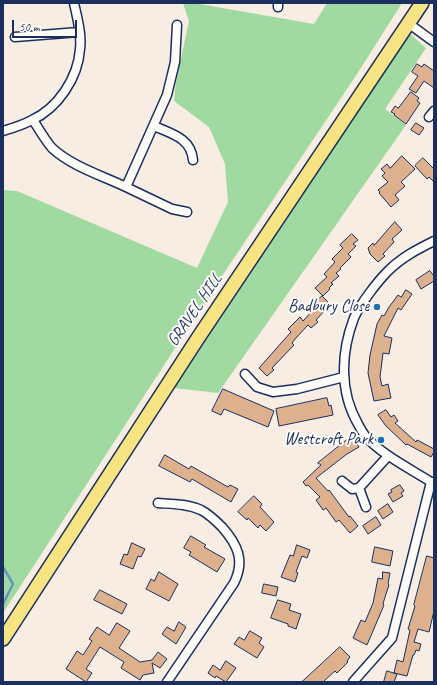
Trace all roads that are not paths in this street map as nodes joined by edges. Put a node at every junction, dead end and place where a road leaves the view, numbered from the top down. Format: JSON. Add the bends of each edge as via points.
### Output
{"nodes":[{"id":1,"x":74,"y":3,"type":"edge"},
{"id":2,"x":422,"y":3,"type":"edge"},
{"id":3,"x":408,"y":23,"type":"junction"},
{"id":4,"x":177,"y":25,"type":"dead end"},
{"id":5,"x":79,"y":32,"type":"junction"},
{"id":6,"x":15,"y":37,"type":"dead end"},
{"id":7,"x":434,"y":42,"type":"edge"},
{"id":8,"x":33,"y":120,"type":"junction"},
{"id":9,"x":154,"y":126,"type":"junction"},
{"id":10,"x":3,"y":131,"type":"edge"},
{"id":11,"x":193,"y":160,"type":"dead end"},
{"id":12,"x":126,"y":187,"type":"junction"},
{"id":13,"x":187,"y":212,"type":"dead end"},
{"id":14,"x":434,"y":240,"type":"edge"},
{"id":15,"x":245,"y":374,"type":"dead end"},
{"id":16,"x":344,"y":377,"type":"junction"},
{"id":17,"x":388,"y":456,"type":"junction"},
{"id":18,"x":342,"y":482,"type":"dead end"},
{"id":19,"x":432,"y":482,"type":"edge"},
{"id":20,"x":359,"y":488,"type":"junction"},
{"id":21,"x":158,"y":503,"type":"dead end"},
{"id":22,"x":366,"y":507,"type":"dead end"},
{"id":23,"x":3,"y":639,"type":"edge"},
{"id":24,"x":167,"y":682,"type":"edge"},
{"id":25,"x":353,"y":682,"type":"edge"}],
"edges":[{"from":1,"to":5,"type":"street"},
{"from":2,"to":3,"type":"main road","name":"GRAVEL HILL"},
{"from":3,"to":7,"type":"street"},
{"from":3,"to":23,"type":"main road","name":"GRAVEL HILL","via":[[198,338]]},
{"from":4,"to":9,"type":"street","via":[[175,62],[167,95]]},
{"from":5,"to":6,"type":"street"},
{"from":5,"to":8,"type":"street","via":[[80,48],[70,81],[51,107]]},
{"from":8,"to":10,"type":"street"},
{"from":8,"to":12,"type":"street","via":[[51,147],[60,155]]},
{"from":9,"to":11,"type":"street","via":[[180,137],[190,146]]},
{"from":9,"to":12,"type":"street"},
{"from":12,"to":13,"type":"street","via":[[172,209]]},
{"from":14,"to":16,"type":"street","via":[[409,254],[388,271],[369,294],[355,317],[346,348]]},
{"from":15,"to":16,"type":"street","via":[[257,387],[273,392],[297,389]]},
{"from":16,"to":17,"type":"street","via":[[351,411],[365,436]]},
{"from":17,"to":19,"type":"street"},
{"from":17,"to":20,"type":"street"},
{"from":18,"to":20,"type":"street","via":[[352,489]]},
{"from":19,"to":25,"type":"street","via":[[392,638]]},
{"from":20,"to":22,"type":"street"},
{"from":21,"to":24,"type":"street","via":[[202,510],[216,520],[228,534],[237,548],[240,561],[238,574],[226,594]]}]}
